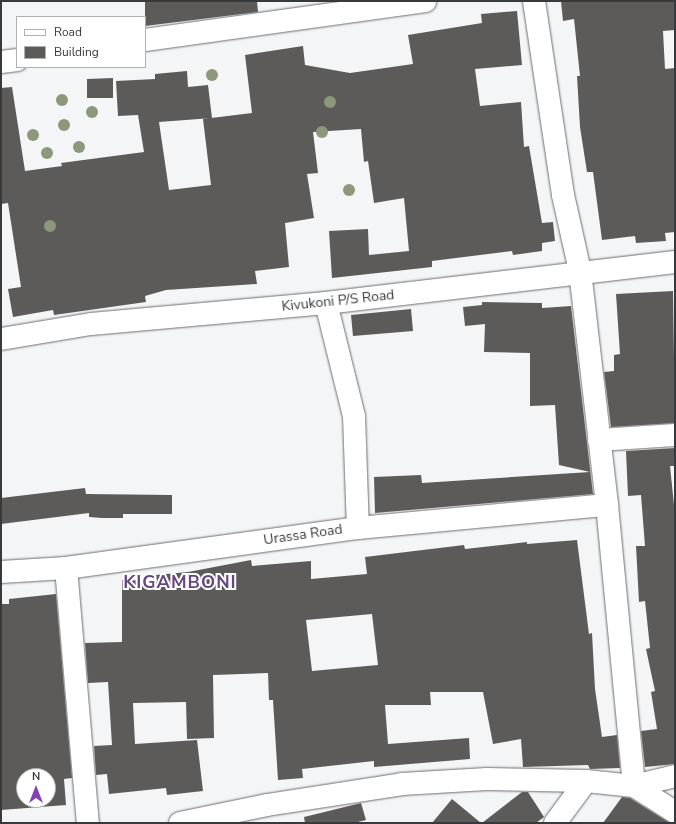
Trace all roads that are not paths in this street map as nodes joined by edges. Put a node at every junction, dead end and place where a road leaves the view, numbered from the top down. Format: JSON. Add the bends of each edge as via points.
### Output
{"nodes":[{"id":1,"x":425,"y":1,"type":"edge"},
{"id":2,"x":534,"y":1,"type":"edge"},
{"id":3,"x":146,"y":40,"type":"edge"},
{"id":4,"x":16,"y":60,"type":"edge"},
{"id":5,"x":1,"y":62,"type":"edge"},
{"id":6,"x":675,"y":262,"type":"edge"},
{"id":7,"x":580,"y":271,"type":"junction"},
{"id":8,"x":326,"y":303,"type":"junction"},
{"id":9,"x":1,"y":339,"type":"edge"},
{"id":10,"x":675,"y":435,"type":"edge"},
{"id":11,"x":599,"y":440,"type":"junction"},
{"id":12,"x":607,"y":505,"type":"junction"},
{"id":13,"x":358,"y":528,"type":"junction"},
{"id":14,"x":66,"y":568,"type":"junction"},
{"id":15,"x":1,"y":572,"type":"edge"},
{"id":16,"x":675,"y":776,"type":"edge"},
{"id":17,"x":586,"y":781,"type":"junction"},
{"id":18,"x":634,"y":786,"type":"junction"},
{"id":19,"x":675,"y":812,"type":"edge"},
{"id":20,"x":220,"y":819,"type":"edge"},
{"id":21,"x":88,"y":823,"type":"edge"},
{"id":22,"x":180,"y":823,"type":"edge"},
{"id":23,"x":555,"y":823,"type":"edge"}],
"edges":[{"from":1,"to":3,"type":"street"},
{"from":2,"to":7,"type":"street","via":[[563,195]]},
{"from":4,"to":5,"type":"street"},
{"from":6,"to":7,"type":"street","name":"Kivukoni P/S Road"},
{"from":7,"to":8,"type":"street","name":"Kivukoni P/S Road"},
{"from":7,"to":11,"type":"street"},
{"from":8,"to":9,"type":"street","name":"Kivukoni P/S Road","via":[[91,324]]},
{"from":8,"to":13,"type":"street","via":[[354,416]]},
{"from":10,"to":11,"type":"street"},
{"from":11,"to":12,"type":"street"},
{"from":12,"to":13,"type":"street","name":"Urassa Road"},
{"from":12,"to":18,"type":"street"},
{"from":13,"to":14,"type":"street","name":"Urassa Road"},
{"from":14,"to":15,"type":"street","name":"Urassa Road"},
{"from":14,"to":21,"type":"street"},
{"from":16,"to":18,"type":"street"},
{"from":17,"to":18,"type":"street"},
{"from":17,"to":20,"type":"street","via":[[487,779],[402,784]]},
{"from":17,"to":23,"type":"street"},
{"from":18,"to":19,"type":"street"},
{"from":20,"to":22,"type":"street"}]}
